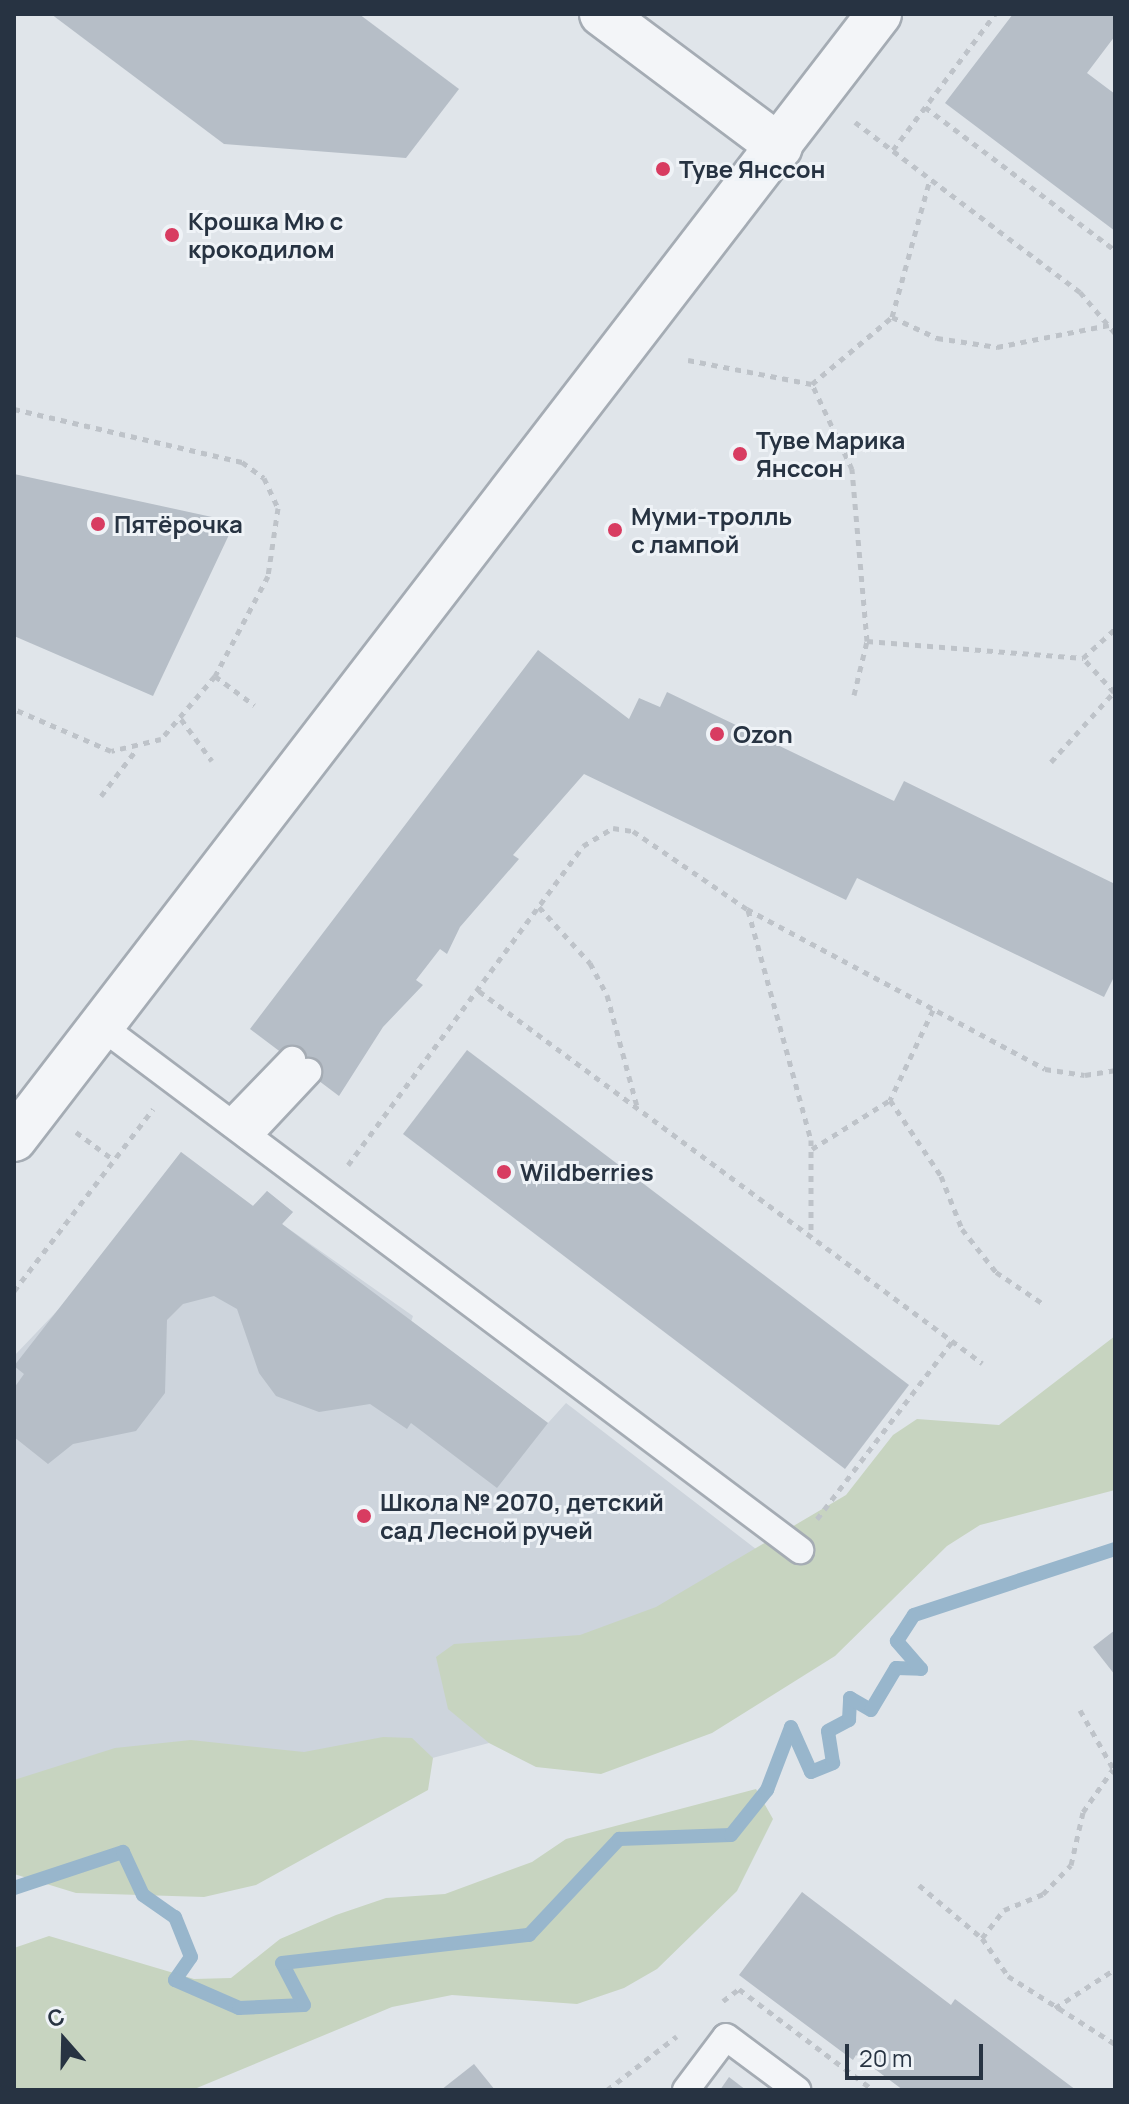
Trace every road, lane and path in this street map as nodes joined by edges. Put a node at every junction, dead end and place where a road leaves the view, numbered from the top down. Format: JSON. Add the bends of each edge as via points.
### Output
{"nodes":[{"id":1,"x":602,"y":14,"type":"edge"},
{"id":2,"x":879,"y":14,"type":"edge"},
{"id":3,"x":995,"y":14,"type":"edge"},
{"id":4,"x":819,"y":95,"type":"junction"},
{"id":5,"x":925,"y":107,"type":"junction"},
{"id":6,"x":780,"y":147,"type":"junction"},
{"id":7,"x":893,"y":150,"type":"junction"},
{"id":8,"x":930,"y":179,"type":"junction"},
{"id":9,"x":1115,"y":250,"type":"edge"},
{"id":10,"x":892,"y":317,"type":"junction"},
{"id":11,"x":1109,"y":325,"type":"junction"},
{"id":12,"x":1115,"y":333,"type":"edge"},
{"id":13,"x":688,"y":360,"type":"dead end"},
{"id":14,"x":812,"y":384,"type":"junction"},
{"id":15,"x":14,"y":409,"type":"edge"},
{"id":16,"x":1115,"y":629,"type":"edge"},
{"id":17,"x":867,"y":641,"type":"junction"},
{"id":18,"x":1083,"y":658,"type":"junction"},
{"id":19,"x":215,"y":676,"type":"junction"},
{"id":20,"x":1114,"y":692,"type":"edge"},
{"id":21,"x":854,"y":695,"type":"dead end"},
{"id":22,"x":254,"y":705,"type":"dead end"},
{"id":23,"x":14,"y":709,"type":"edge"},
{"id":24,"x":181,"y":719,"type":"junction"},
{"id":25,"x":136,"y":750,"type":"junction"},
{"id":26,"x":212,"y":761,"type":"dead end"},
{"id":27,"x":1051,"y":762,"type":"dead end"},
{"id":28,"x":101,"y":796,"type":"dead end"},
{"id":29,"x":539,"y":907,"type":"junction"},
{"id":30,"x":747,"y":909,"type":"junction"},
{"id":31,"x":479,"y":991,"type":"junction"},
{"id":32,"x":933,"y":1010,"type":"junction"},
{"id":33,"x":101,"y":1026,"type":"junction"},
{"id":34,"x":300,"y":1066,"type":"dead end"},
{"id":35,"x":1115,"y":1070,"type":"edge"},
{"id":36,"x":175,"y":1080,"type":"junction"},
{"id":37,"x":890,"y":1100,"type":"junction"},
{"id":38,"x":637,"y":1108,"type":"junction"},
{"id":39,"x":240,"y":1130,"type":"junction"},
{"id":40,"x":14,"y":1139,"type":"edge"},
{"id":41,"x":812,"y":1149,"type":"junction"},
{"id":42,"x":326,"y":1194,"type":"junction"},
{"id":43,"x":811,"y":1236,"type":"junction"},
{"id":44,"x":14,"y":1291,"type":"edge"},
{"id":45,"x":1042,"y":1303,"type":"dead end"},
{"id":46,"x":952,"y":1342,"type":"junction"},
{"id":47,"x":982,"y":1363,"type":"dead end"},
{"id":48,"x":798,"y":1548,"type":"joint"},
{"id":49,"x":1080,"y":1710,"type":"dead end"},
{"id":50,"x":1114,"y":1770,"type":"edge"},
{"id":51,"x":919,"y":1885,"type":"dead end"},
{"id":52,"x":982,"y":1938,"type":"junction"},
{"id":53,"x":1115,"y":1969,"type":"edge"},
{"id":54,"x":715,"y":2008,"type":"dead end"},
{"id":55,"x":1055,"y":2008,"type":"junction"},
{"id":56,"x":691,"y":2026,"type":"dead end"},
{"id":57,"x":1115,"y":2044,"type":"edge"},
{"id":58,"x":607,"y":2090,"type":"edge"},
{"id":59,"x":686,"y":2090,"type":"edge"},
{"id":60,"x":797,"y":2090,"type":"edge"},
{"id":61,"x":873,"y":2090,"type":"edge"}],
"edges":[{"from":1,"to":6,"type":"street"},
{"from":2,"to":4,"type":"street"},
{"from":3,"to":5,"type":"path"},
{"from":4,"to":6,"type":"street"},
{"from":4,"to":7,"type":"path"},
{"from":5,"to":7,"type":"path"},
{"from":5,"to":9,"type":"path"},
{"from":6,"to":33,"type":"street"},
{"from":7,"to":8,"type":"path"},
{"from":8,"to":10,"type":"path"},
{"from":8,"to":11,"type":"path","via":[[1080,292]]},
{"from":10,"to":11,"type":"path","via":[[937,338],[997,347]]},
{"from":10,"to":14,"type":"path"},
{"from":11,"to":12,"type":"path"},
{"from":13,"to":14,"type":"path"},
{"from":14,"to":17,"type":"path","via":[[852,469]]},
{"from":15,"to":19,"type":"path","via":[[242,462],[264,478],[278,508],[268,576]]},
{"from":16,"to":18,"type":"path"},
{"from":17,"to":18,"type":"path"},
{"from":17,"to":21,"type":"path"},
{"from":18,"to":20,"type":"path"},
{"from":19,"to":22,"type":"path"},
{"from":19,"to":24,"type":"path"},
{"from":20,"to":27,"type":"path"},
{"from":23,"to":25,"type":"path","via":[[111,751]]},
{"from":24,"to":25,"type":"path"},
{"from":24,"to":26,"type":"path"},
{"from":25,"to":28,"type":"path"},
{"from":29,"to":30,"type":"path","via":[[583,846],[613,828],[633,831]]},
{"from":29,"to":31,"type":"path"},
{"from":29,"to":38,"type":"path","via":[[590,963],[607,995]]},
{"from":30,"to":32,"type":"path"},
{"from":30,"to":41,"type":"path"},
{"from":31,"to":38,"type":"path"},
{"from":31,"to":42,"type":"path"},
{"from":32,"to":35,"type":"path","via":[[1045,1069],[1085,1075]]},
{"from":32,"to":37,"type":"path"},
{"from":33,"to":36,"type":"lane"},
{"from":33,"to":40,"type":"street"},
{"from":34,"to":39,"type":"lane"},
{"from":36,"to":39,"type":"lane"},
{"from":36,"to":44,"type":"path"},
{"from":37,"to":41,"type":"path"},
{"from":37,"to":45,"type":"path","via":[[941,1176],[962,1229],[996,1272]]},
{"from":38,"to":43,"type":"path"},
{"from":39,"to":42,"type":"lane"},
{"from":41,"to":43,"type":"path"},
{"from":42,"to":48,"type":"lane"},
{"from":43,"to":46,"type":"path"},
{"from":46,"to":47,"type":"path"},
{"from":46,"to":48,"type":"path"},
{"from":49,"to":50,"type":"path"},
{"from":50,"to":52,"type":"path","via":[[1083,1812],[1071,1865],[1043,1894],[1004,1910]]},
{"from":51,"to":52,"type":"path"},
{"from":52,"to":55,"type":"path","via":[[1008,1976]]},
{"from":53,"to":55,"type":"path"},
{"from":54,"to":61,"type":"path","via":[[739,1989]]},
{"from":55,"to":57,"type":"path"},
{"from":56,"to":58,"type":"path"},
{"from":59,"to":60,"type":"lane","via":[[726,2037]]}]}
